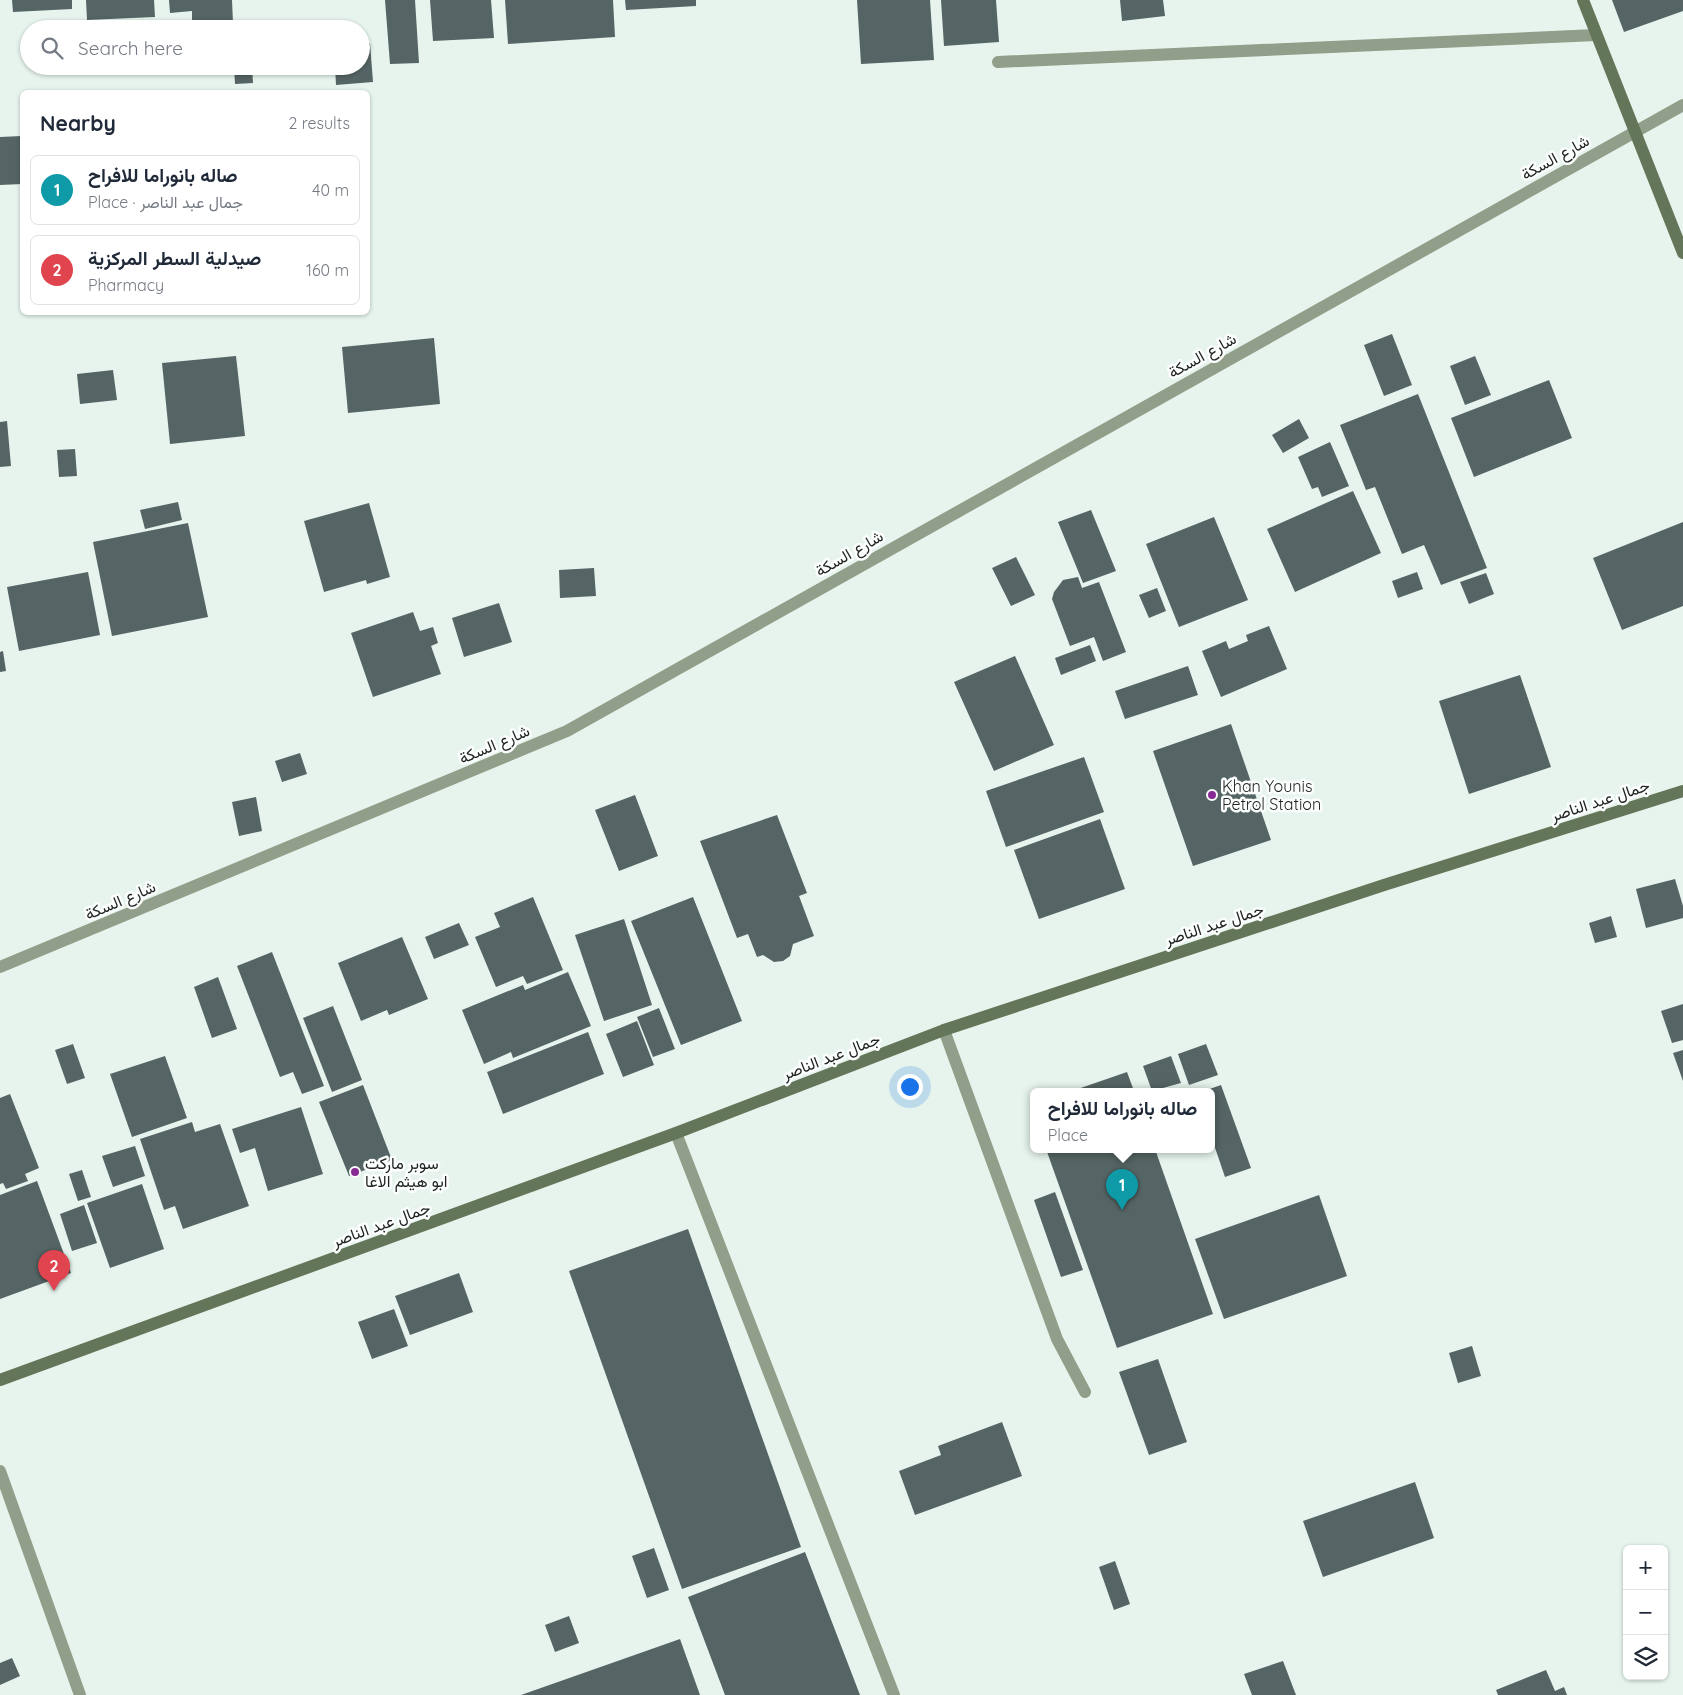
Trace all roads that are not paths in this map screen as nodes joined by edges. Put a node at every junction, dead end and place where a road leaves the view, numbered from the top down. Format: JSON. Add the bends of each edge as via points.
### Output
{"nodes":[{"id":1,"x":1583,"y":0,"type":"edge"},
{"id":2,"x":1596,"y":34,"type":"junction"},
{"id":3,"x":998,"y":62,"type":"dead end"},
{"id":4,"x":1683,"y":105,"type":"edge"},
{"id":5,"x":1635,"y":132,"type":"junction"},
{"id":6,"x":1683,"y":253,"type":"edge"},
{"id":7,"x":1683,"y":791,"type":"edge"},
{"id":8,"x":0,"y":968,"type":"edge"},
{"id":9,"x":944,"y":1030,"type":"junction"},
{"id":10,"x":676,"y":1133,"type":"junction"},
{"id":11,"x":0,"y":1380,"type":"edge"},
{"id":12,"x":1085,"y":1392,"type":"dead end"},
{"id":13,"x":0,"y":1471,"type":"edge"},
{"id":14,"x":80,"y":1695,"type":"edge"},
{"id":15,"x":894,"y":1695,"type":"edge"}],
"edges":[{"from":1,"to":2,"type":"main road"},
{"from":2,"to":3,"type":"street"},
{"from":2,"to":5,"type":"main road"},
{"from":4,"to":5,"type":"street","name":"شارع السكة"},
{"from":5,"to":6,"type":"main road"},
{"from":5,"to":8,"type":"street","name":"شارع السكة","via":[[568,731]]},
{"from":7,"to":9,"type":"main road","name":"جمال عبد الناصر","via":[[1384,885]]},
{"from":9,"to":10,"type":"main road","name":"جمال عبد الناصر"},
{"from":9,"to":12,"type":"street","via":[[1057,1339]]},
{"from":10,"to":11,"type":"main road","name":"جمال عبد الناصر"},
{"from":10,"to":15,"type":"street"},
{"from":13,"to":14,"type":"street"}]}
